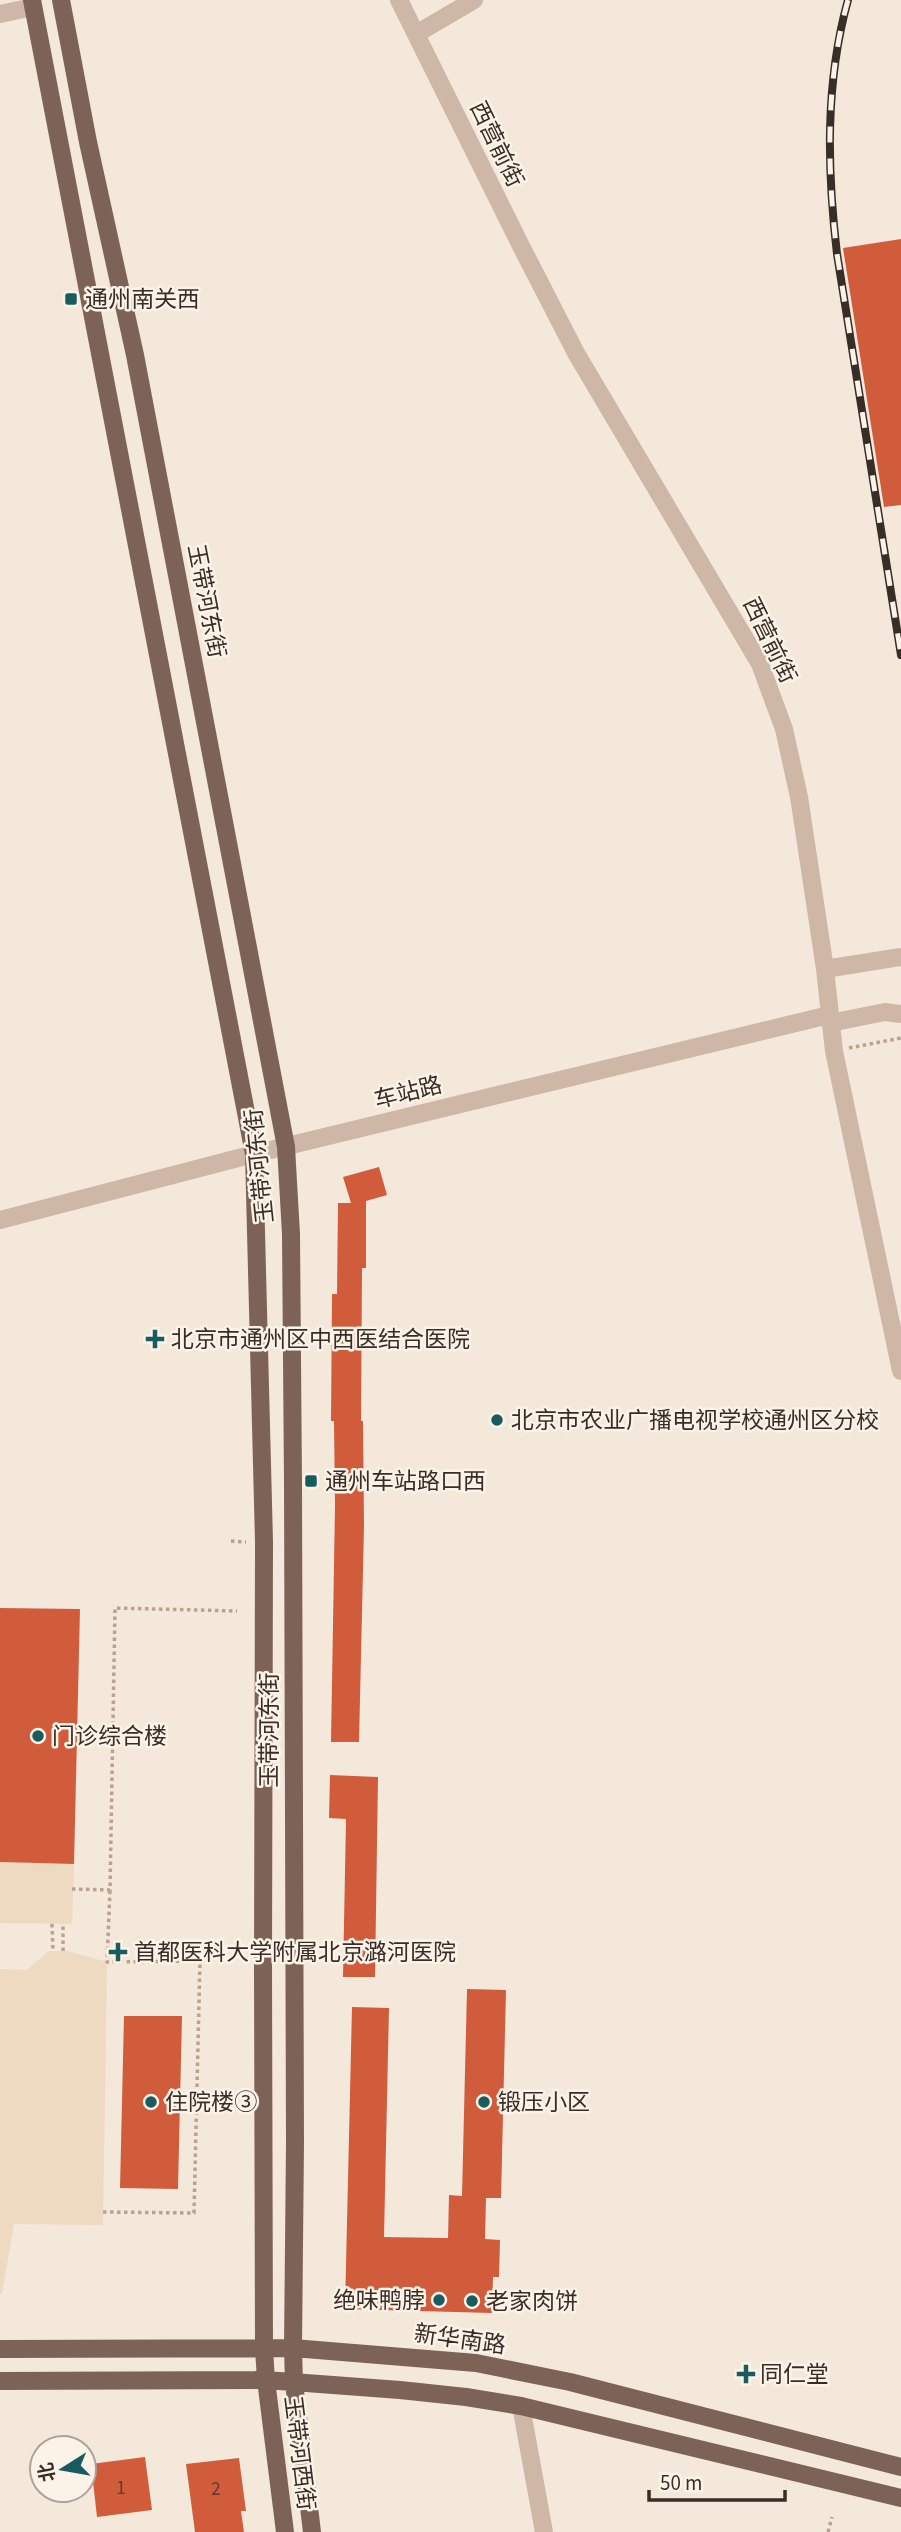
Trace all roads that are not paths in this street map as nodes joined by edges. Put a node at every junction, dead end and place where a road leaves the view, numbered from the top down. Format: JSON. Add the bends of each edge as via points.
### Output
{"nodes":[{"id":1,"x":61,"y":0,"type":"edge"},
{"id":2,"x":400,"y":0,"type":"edge"},
{"id":3,"x":474,"y":0,"type":"edge"},
{"id":4,"x":32,"y":4,"type":"edge"},
{"id":5,"x":0,"y":14,"type":"edge"},
{"id":6,"x":416,"y":34,"type":"junction"},
{"id":7,"x":901,"y":957,"type":"edge"},
{"id":8,"x":825,"y":969,"type":"junction"},
{"id":9,"x":901,"y":1014,"type":"edge"},
{"id":10,"x":829,"y":1019,"type":"junction"},
{"id":11,"x":286,"y":1147,"type":"junction"},
{"id":12,"x":254,"y":1154,"type":"junction"},
{"id":13,"x":0,"y":1220,"type":"edge"},
{"id":14,"x":901,"y":1371,"type":"edge"},
{"id":15,"x":293,"y":2348,"type":"junction"},
{"id":16,"x":0,"y":2349,"type":"edge"},
{"id":17,"x":264,"y":2349,"type":"junction"},
{"id":18,"x":266,"y":2380,"type":"junction"},
{"id":19,"x":0,"y":2381,"type":"edge"},
{"id":20,"x":294,"y":2383,"type":"junction"},
{"id":21,"x":521,"y":2406,"type":"junction"},
{"id":22,"x":901,"y":2467,"type":"edge"},
{"id":23,"x":901,"y":2498,"type":"edge"},
{"id":24,"x":285,"y":2532,"type":"edge"},
{"id":25,"x":312,"y":2532,"type":"edge"},
{"id":26,"x":544,"y":2532,"type":"edge"}],
"edges":[{"from":1,"to":11,"type":"main road","name":"玉带河东街","via":[[135,355]]},
{"from":2,"to":6,"type":"street","name":"西营前街"},
{"from":3,"to":6,"type":"street"},
{"from":4,"to":5,"type":"street"},
{"from":4,"to":12,"type":"main road","name":"玉带河东街"},
{"from":6,"to":8,"type":"street","name":"西营前街","via":[[576,353],[760,664],[784,729],[799,797]]},
{"from":7,"to":8,"type":"street"},
{"from":8,"to":10,"type":"street","name":"西营前街"},
{"from":9,"to":10,"type":"street","name":"车站路"},
{"from":10,"to":11,"type":"street","name":"车站路"},
{"from":10,"to":14,"type":"street","name":"西营前街"},
{"from":11,"to":12,"type":"street","name":"车站路"},
{"from":11,"to":15,"type":"main road","name":"玉带河东街","via":[[293,1468]]},
{"from":12,"to":13,"type":"street","name":"车站路"},
{"from":12,"to":17,"type":"main road","name":"玉带河东街","via":[[264,1542]]},
{"from":15,"to":17,"type":"main road","name":"新华南路"},
{"from":15,"to":20,"type":"main road","name":"玉带河东街"},
{"from":15,"to":22,"type":"main road","name":"新华南路","via":[[476,2363],[581,2385]]},
{"from":16,"to":17,"type":"main road","name":"新华南路"},
{"from":17,"to":18,"type":"main road","name":"玉带河东街"},
{"from":18,"to":19,"type":"main road"},
{"from":18,"to":20,"type":"main road"},
{"from":18,"to":24,"type":"main road","name":"玉带河西街"},
{"from":20,"to":21,"type":"main road","via":[[400,2390]]},
{"from":20,"to":25,"type":"main road","name":"玉带河西街"},
{"from":21,"to":23,"type":"main road"},
{"from":21,"to":26,"type":"street"}]}
